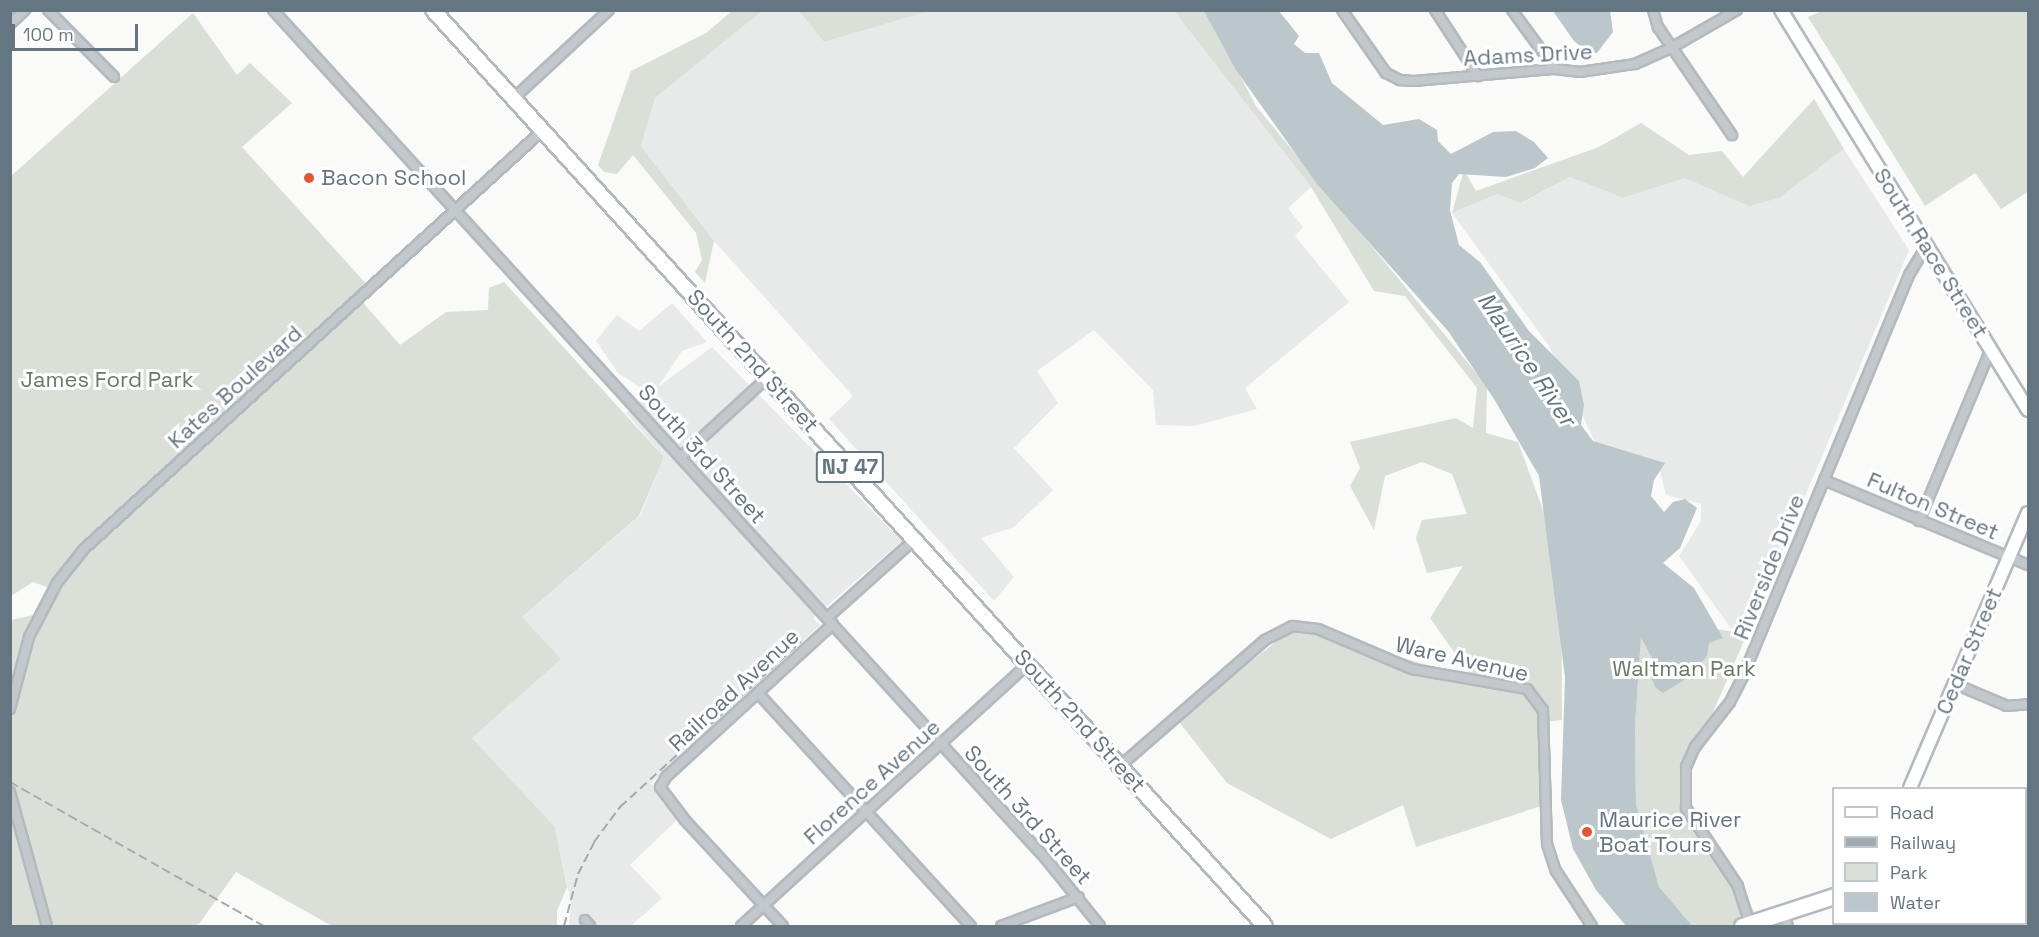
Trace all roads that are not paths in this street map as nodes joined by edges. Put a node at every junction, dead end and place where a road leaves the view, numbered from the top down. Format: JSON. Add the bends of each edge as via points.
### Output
{"nodes":[{"id":1,"x":26,"y":10,"type":"edge"},
{"id":2,"x":48,"y":10,"type":"edge"},
{"id":3,"x":273,"y":10,"type":"edge"},
{"id":4,"x":609,"y":10,"type":"edge"},
{"id":5,"x":1342,"y":10,"type":"edge"},
{"id":6,"x":1435,"y":10,"type":"edge"},
{"id":7,"x":1512,"y":10,"type":"edge"},
{"id":8,"x":1653,"y":10,"type":"edge"},
{"id":9,"x":1737,"y":10,"type":"edge"},
{"id":10,"x":1781,"y":10,"type":"edge"},
{"id":11,"x":435,"y":11,"type":"edge"},
{"id":12,"x":10,"y":24,"type":"edge"},
{"id":13,"x":1671,"y":48,"type":"junction"},
{"id":14,"x":1555,"y":69,"type":"junction"},
{"id":15,"x":1478,"y":76,"type":"junction"},
{"id":16,"x":114,"y":77,"type":"dead end"},
{"id":17,"x":514,"y":98,"type":"junction"},
{"id":18,"x":543,"y":130,"type":"junction"},
{"id":19,"x":1732,"y":135,"type":"dead end"},
{"id":20,"x":455,"y":210,"type":"junction"},
{"id":21,"x":1927,"y":245,"type":"junction"},
{"id":22,"x":1991,"y":349,"type":"junction"},
{"id":23,"x":769,"y":376,"type":"junction"},
{"id":24,"x":2028,"y":410,"type":"edge"},
{"id":25,"x":681,"y":457,"type":"junction"},
{"id":26,"x":1824,"y":480,"type":"junction"},
{"id":27,"x":2028,"y":513,"type":"edge"},
{"id":28,"x":1919,"y":521,"type":"junction"},
{"id":29,"x":915,"y":539,"type":"junction"},
{"id":30,"x":2010,"y":558,"type":"junction"},
{"id":31,"x":2028,"y":565,"type":"edge"},
{"id":32,"x":830,"y":621,"type":"junction"},
{"id":33,"x":1028,"y":664,"type":"junction"},
{"id":34,"x":1955,"y":684,"type":"junction"},
{"id":35,"x":758,"y":693,"type":"junction"},
{"id":36,"x":2028,"y":704,"type":"edge"},
{"id":37,"x":10,"y":709,"type":"edge"},
{"id":38,"x":941,"y":744,"type":"junction"},
{"id":39,"x":1120,"y":766,"type":"junction"},
{"id":40,"x":1911,"y":787,"type":"edge"},
{"id":41,"x":10,"y":792,"type":"edge"},
{"id":42,"x":866,"y":812,"type":"junction"},
{"id":43,"x":1832,"y":896,"type":"edge"},
{"id":44,"x":1079,"y":897,"type":"junction"},
{"id":45,"x":764,"y":906,"type":"junction"},
{"id":46,"x":1785,"y":920,"type":"edge"},
{"id":47,"x":1746,"y":925,"type":"edge"},
{"id":48,"x":47,"y":927,"type":"edge"},
{"id":49,"x":741,"y":927,"type":"edge"},
{"id":50,"x":783,"y":927,"type":"edge"},
{"id":51,"x":971,"y":927,"type":"edge"},
{"id":52,"x":1001,"y":927,"type":"edge"},
{"id":53,"x":1100,"y":927,"type":"edge"},
{"id":54,"x":1265,"y":927,"type":"edge"},
{"id":55,"x":1592,"y":927,"type":"edge"}],
"edges":[{"from":1,"to":12,"type":"street"},
{"from":2,"to":16,"type":"street"},
{"from":3,"to":20,"type":"street","name":"South 3rd Street"},
{"from":4,"to":17,"type":"street"},
{"from":5,"to":15,"type":"street","name":"Adams Drive","via":[[1386,73],[1400,80]]},
{"from":6,"to":15,"type":"street"},
{"from":7,"to":14,"type":"street"},
{"from":8,"to":13,"type":"street"},
{"from":9,"to":13,"type":"street","name":"Adams Drive"},
{"from":10,"to":21,"type":"main road","name":"South Race Street"},
{"from":11,"to":17,"type":"main road","name":"South 2nd Street","number":"NJ 47"},
{"from":13,"to":14,"type":"street","name":"Adams Drive","via":[[1635,64],[1580,72]]},
{"from":13,"to":19,"type":"street"},
{"from":14,"to":15,"type":"street","name":"Adams Drive"},
{"from":17,"to":18,"type":"main road","name":"South 2nd Street","number":"NJ 47"},
{"from":18,"to":20,"type":"street","name":"Kates Boulevard"},
{"from":18,"to":23,"type":"main road","name":"South 2nd Street","number":"NJ 47"},
{"from":20,"to":25,"type":"street","name":"South 3rd Street"},
{"from":20,"to":37,"type":"street","name":"Kates Boulevard","via":[[84,549],[57,583],[29,637]]},
{"from":21,"to":22,"type":"main road","name":"South Race Street"},
{"from":21,"to":26,"type":"street","name":"Riverside Drive","via":[[1909,275]]},
{"from":22,"to":24,"type":"main road","name":"South Race Street"},
{"from":22,"to":28,"type":"street"},
{"from":23,"to":25,"type":"street"},
{"from":23,"to":29,"type":"main road","name":"South 2nd Street","number":"NJ 47"},
{"from":25,"to":32,"type":"street","name":"South 3rd Street"},
{"from":26,"to":28,"type":"street","name":"Fulton Street"},
{"from":26,"to":47,"type":"street","name":"Riverside Drive","via":[[1734,696],[1698,741],[1686,767],[1686,808],[1738,886]]},
{"from":27,"to":30,"type":"main road","name":"Cedar Street"},
{"from":28,"to":30,"type":"street","name":"Fulton Street"},
{"from":29,"to":32,"type":"street","name":"Railroad Avenue"},
{"from":29,"to":33,"type":"main road","name":"South 2nd Street","number":"NJ 47"},
{"from":30,"to":31,"type":"street","name":"Fulton Street"},
{"from":30,"to":34,"type":"main road","name":"Cedar Street"},
{"from":32,"to":35,"type":"street","name":"Railroad Avenue"},
{"from":32,"to":38,"type":"street","name":"South 3rd Street"},
{"from":33,"to":38,"type":"street","name":"Florence Avenue"},
{"from":33,"to":39,"type":"main road","name":"South 2nd Street","number":"NJ 47"},
{"from":34,"to":36,"type":"street","via":[[2007,706]]},
{"from":34,"to":40,"type":"main road","name":"Cedar Street"},
{"from":35,"to":42,"type":"street"},
{"from":35,"to":45,"type":"street","name":"Railroad Avenue","via":[[661,784],[661,792]]},
{"from":38,"to":42,"type":"street","name":"Florence Avenue"},
{"from":38,"to":44,"type":"street","name":"South 3rd Street"},
{"from":39,"to":54,"type":"main road","name":"South 2nd Street","number":"NJ 47"},
{"from":39,"to":55,"type":"street","name":"Ware Avenue","via":[[1265,640],[1293,627],[1318,629],[1412,669],[1527,689],[1543,710],[1547,844],[1556,871]]},
{"from":41,"to":48,"type":"street"},
{"from":42,"to":45,"type":"street","name":"Florence Avenue"},
{"from":42,"to":51,"type":"street"},
{"from":43,"to":46,"type":"highway"},
{"from":44,"to":52,"type":"street"},
{"from":44,"to":53,"type":"street","name":"South 3rd Street"},
{"from":45,"to":49,"type":"street","name":"Florence Avenue"},
{"from":45,"to":50,"type":"street"},
{"from":46,"to":47,"type":"highway"}]}
